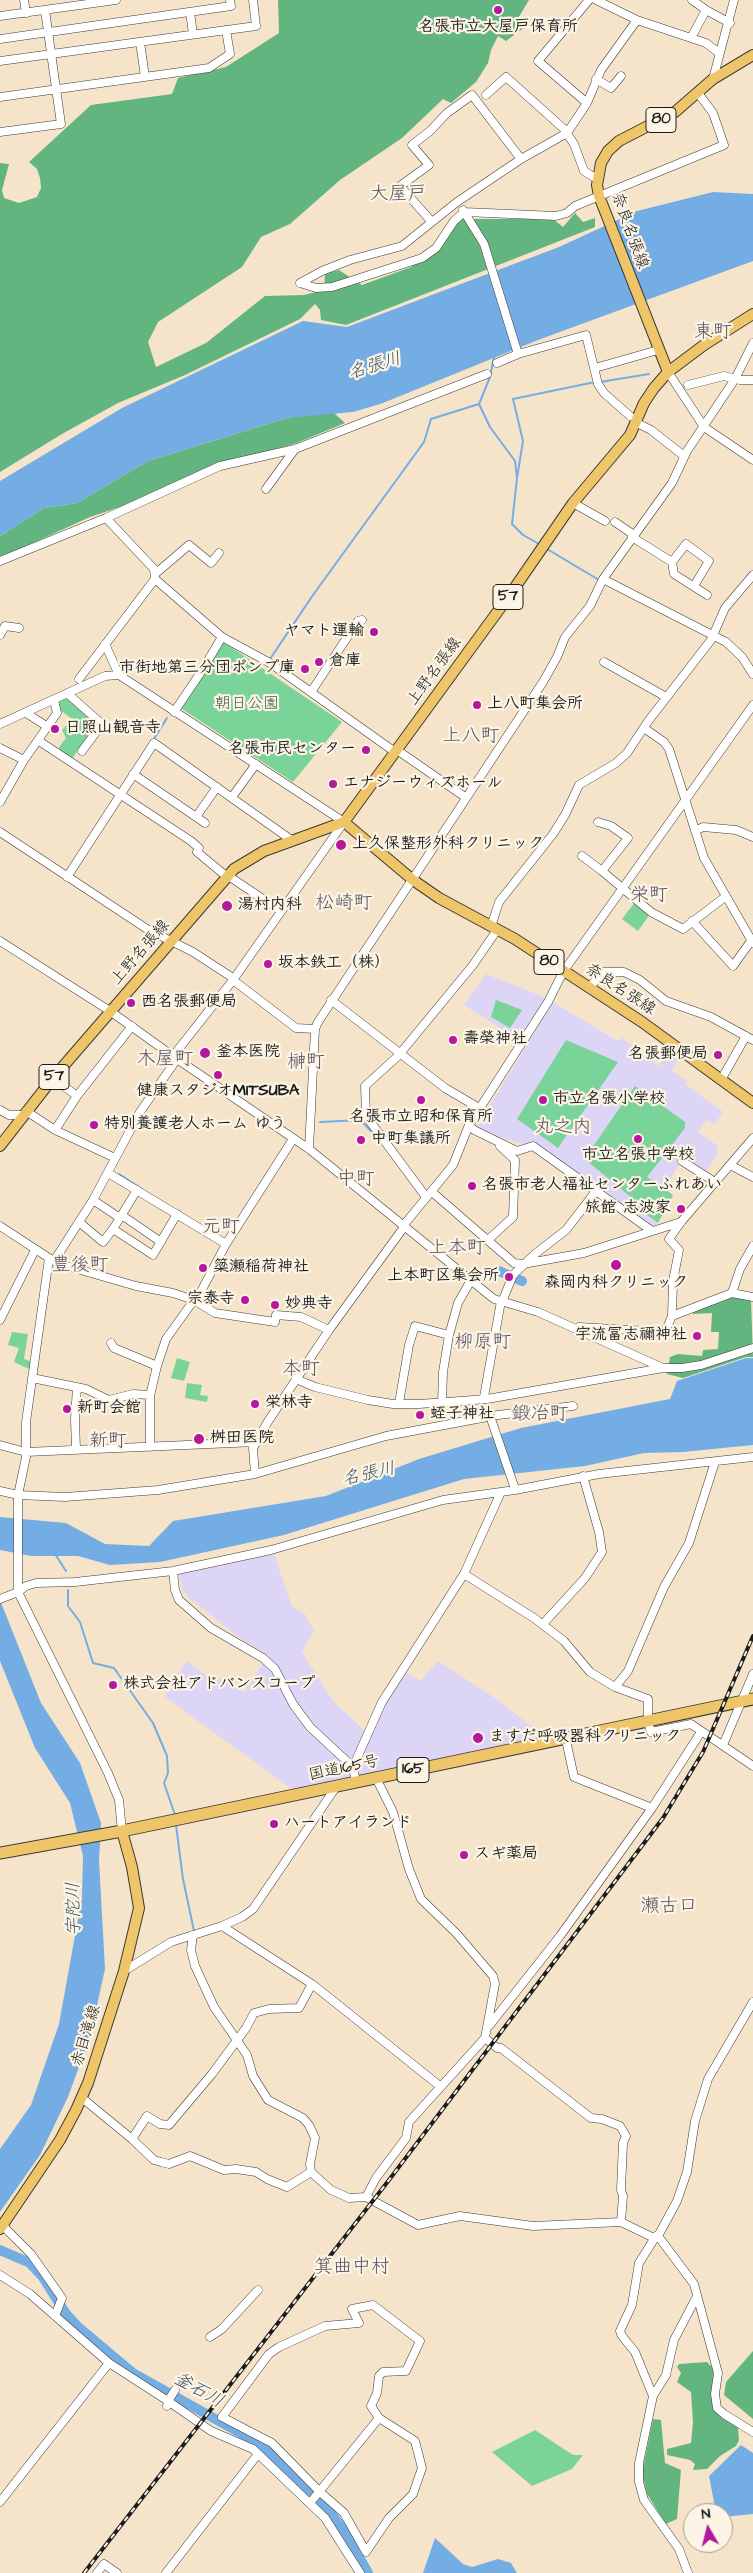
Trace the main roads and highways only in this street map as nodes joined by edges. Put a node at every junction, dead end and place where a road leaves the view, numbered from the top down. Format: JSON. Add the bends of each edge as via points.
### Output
{"nodes":[{"id":1,"x":753,"y":55,"type":"edge"},
{"id":2,"x":753,"y":314,"type":"edge"},
{"id":3,"x":668,"y":372,"type":"junction"},
{"id":4,"x":344,"y":822,"type":"junction"},
{"id":5,"x":753,"y":1103,"type":"edge"},
{"id":6,"x":0,"y":1146,"type":"edge"},
{"id":7,"x":748,"y":1700,"type":"edge"},
{"id":8,"x":118,"y":1832,"type":"junction"},
{"id":9,"x":0,"y":1853,"type":"edge"},
{"id":10,"x":1,"y":2228,"type":"edge"}],
"edges":[{"from":1,"to":3,"type":"main road","name":"奈良名張線","number":"80","via":[[713,79],[667,117],[613,146],[600,163],[597,179],[600,197]]},
{"from":2,"to":3,"type":"main road","name":"上野名張線","number":"57"},
{"from":3,"to":4,"type":"main road","name":"上野名張線","number":"57","via":[[632,419],[630,435],[573,503]]},
{"from":4,"to":5,"type":"main road","name":"奈良名張線","number":"80","via":[[439,898],[494,928],[642,1022]]},
{"from":4,"to":6,"type":"main road","name":"上野名張線","number":"57","via":[[290,839],[250,858],[226,876],[53,1078]]},
{"from":7,"to":8,"type":"highway","name":"国道165号","number":"165"},
{"from":8,"to":9,"type":"highway","name":"国道165号","number":"165"},
{"from":8,"to":10,"type":"main road","name":"赤目滝線","via":[[132,1867],[139,1908],[124,1971],[82,2098],[60,2140]]}]}
